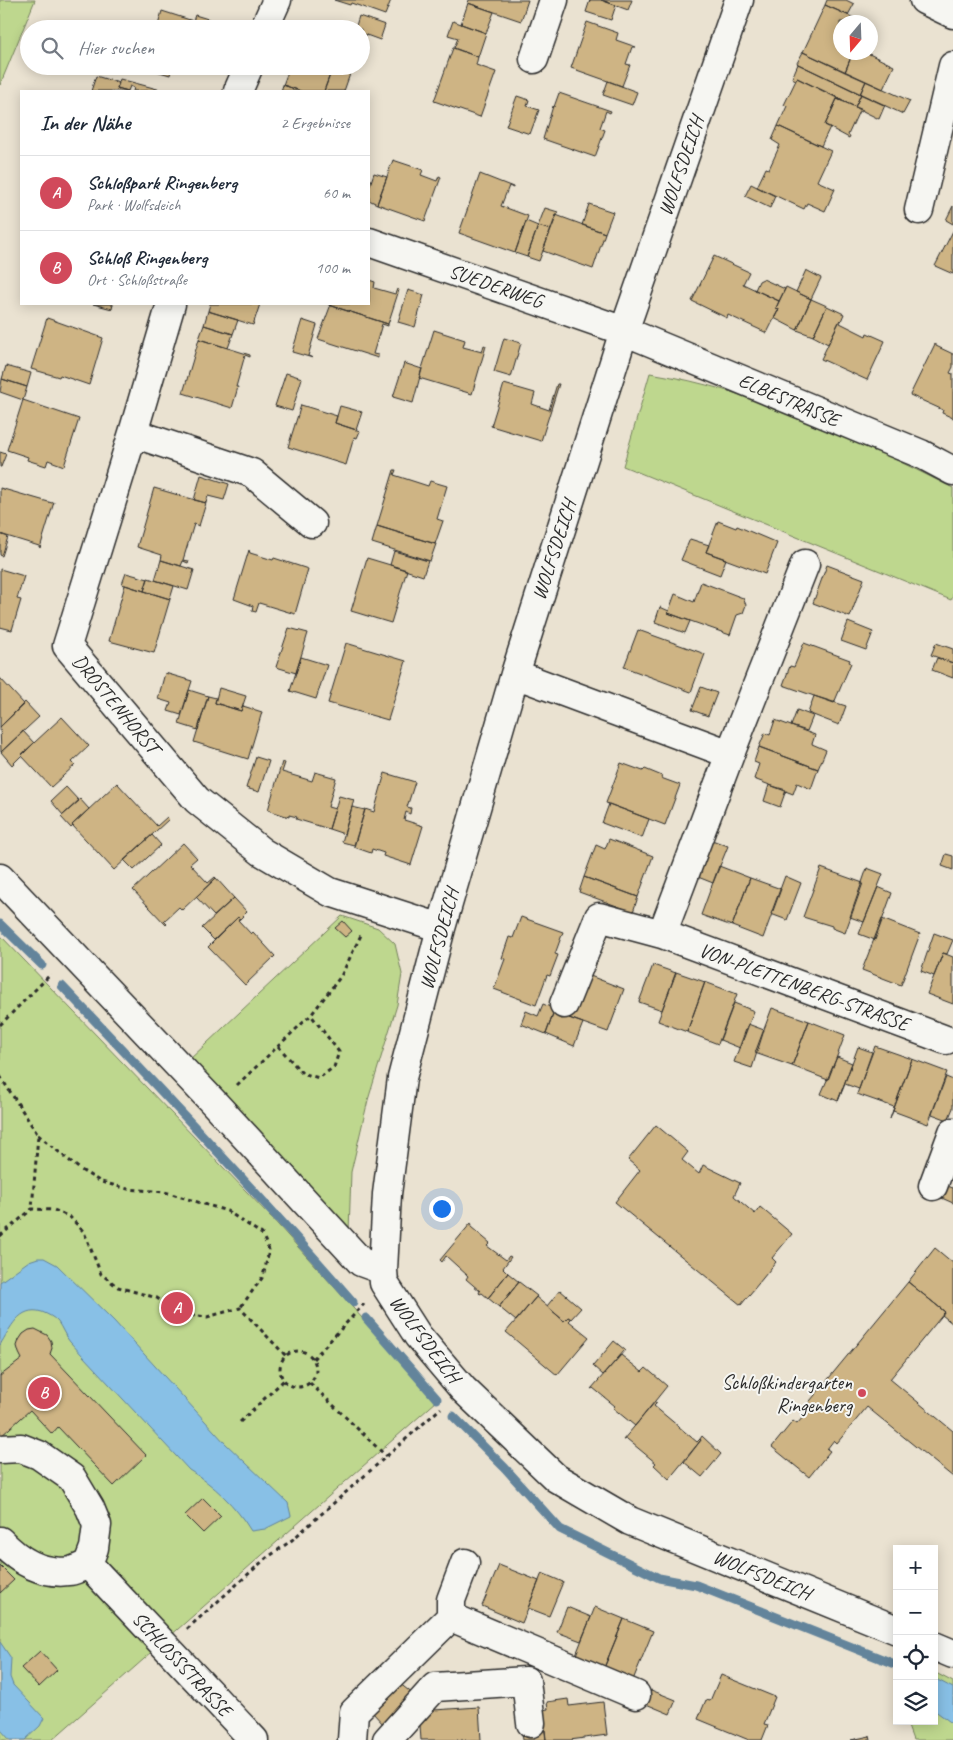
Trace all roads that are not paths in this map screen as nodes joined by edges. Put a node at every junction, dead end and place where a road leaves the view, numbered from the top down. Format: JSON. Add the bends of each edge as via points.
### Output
{"nodes":[{"id":1,"x":277,"y":0,"type":"edge"},
{"id":2,"x":554,"y":0,"type":"edge"},
{"id":3,"x":739,"y":0,"type":"edge"},
{"id":4,"x":924,"y":0,"type":"edge"},
{"id":5,"x":953,"y":14,"type":"edge"},
{"id":6,"x":268,"y":20,"type":"edge"},
{"id":7,"x":534,"y":59,"type":"dead end"},
{"id":8,"x":953,"y":66,"type":"edge"},
{"id":9,"x":244,"y":75,"type":"edge"},
{"id":10,"x":238,"y":90,"type":"edge"},
{"id":11,"x":919,"y":210,"type":"dead end"},
{"id":12,"x":370,"y":242,"type":"edge"},
{"id":13,"x":171,"y":305,"type":"edge"},
{"id":14,"x":624,"y":331,"type":"junction"},
{"id":15,"x":133,"y":433,"type":"junction"},
{"id":16,"x":953,"y":471,"type":"edge"},
{"id":17,"x":312,"y":523,"type":"dead end"},
{"id":18,"x":805,"y":564,"type":"dead end"},
{"id":19,"x":514,"y":674,"type":"junction"},
{"id":20,"x":730,"y":754,"type":"junction"},
{"id":21,"x":0,"y":878,"type":"edge"},
{"id":22,"x":441,"y":928,"type":"junction"},
{"id":23,"x":662,"y":934,"type":"junction"},
{"id":24,"x":564,"y":1004,"type":"dead end"},
{"id":25,"x":946,"y":1040,"type":"dead end"},
{"id":26,"x":953,"y":1132,"type":"edge"},
{"id":27,"x":933,"y":1186,"type":"dead end"},
{"id":28,"x":383,"y":1276,"type":"junction"},
{"id":29,"x":0,"y":1449,"type":"edge"},
{"id":30,"x":0,"y":1541,"type":"edge"},
{"id":31,"x":465,"y":1563,"type":"dead end"},
{"id":32,"x":88,"y":1564,"type":"junction"},
{"id":33,"x":451,"y":1617,"type":"junction"},
{"id":34,"x":893,"y":1628,"type":"edge"},
{"id":35,"x":938,"y":1648,"type":"edge"},
{"id":36,"x":953,"y":1654,"type":"edge"},
{"id":37,"x":636,"y":1695,"type":"dead end"},
{"id":38,"x":531,"y":1723,"type":"dead end"},
{"id":39,"x":254,"y":1740,"type":"edge"},
{"id":40,"x":352,"y":1740,"type":"edge"},
{"id":41,"x":387,"y":1740,"type":"edge"}],
"edges":[{"from":1,"to":6,"type":"street"},
{"from":2,"to":7,"type":"street"},
{"from":3,"to":14,"type":"street","name":"WOLFSDEICH"},
{"from":4,"to":5,"type":"street"},
{"from":8,"to":11,"type":"street"},
{"from":9,"to":10,"type":"street"},
{"from":12,"to":14,"type":"street","name":"SUEDERWEG"},
{"from":13,"to":15,"type":"street","name":"DROSTENHORST"},
{"from":14,"to":16,"type":"street","name":"ELBESTRASSE","via":[[921,454]]},
{"from":14,"to":19,"type":"street","name":"WOLFSDEICH"},
{"from":15,"to":17,"type":"street","via":[[252,473]]},
{"from":15,"to":22,"type":"street","name":"DROSTENHORST","via":[[67,646],[197,800],[262,852],[330,892]]},
{"from":18,"to":20,"type":"street"},
{"from":19,"to":20,"type":"street"},
{"from":19,"to":22,"type":"street","name":"WOLFSDEICH"},
{"from":20,"to":23,"type":"street"},
{"from":21,"to":28,"type":"street","via":[[361,1262]]},
{"from":22,"to":28,"type":"street","name":"WOLFSDEICH","via":[[402,1078],[387,1194]]},
{"from":23,"to":24,"type":"street","name":"VON-PLETTENBERG-STRASSE","via":[[599,917]]},
{"from":23,"to":25,"type":"street","name":"VON-PLETTENBERG-STRASSE"},
{"from":26,"to":27,"type":"street"},
{"from":28,"to":34,"type":"street","name":"WOLFSDEICH","via":[[418,1336],[463,1389],[556,1478],[630,1521]]},
{"from":29,"to":32,"type":"street","via":[[21,1448],[39,1455],[72,1478],[96,1525],[94,1548]]},
{"from":30,"to":32,"type":"street","via":[[30,1566],[70,1571]]},
{"from":31,"to":33,"type":"street","via":[[451,1600]]},
{"from":32,"to":39,"type":"street","name":"SCHLOSSSTRASSE"},
{"from":33,"to":37,"type":"street"},
{"from":33,"to":40,"type":"street","via":[[354,1712]]},
{"from":35,"to":36,"type":"street"},
{"from":38,"to":41,"type":"street","via":[[526,1681],[435,1687]]}]}
